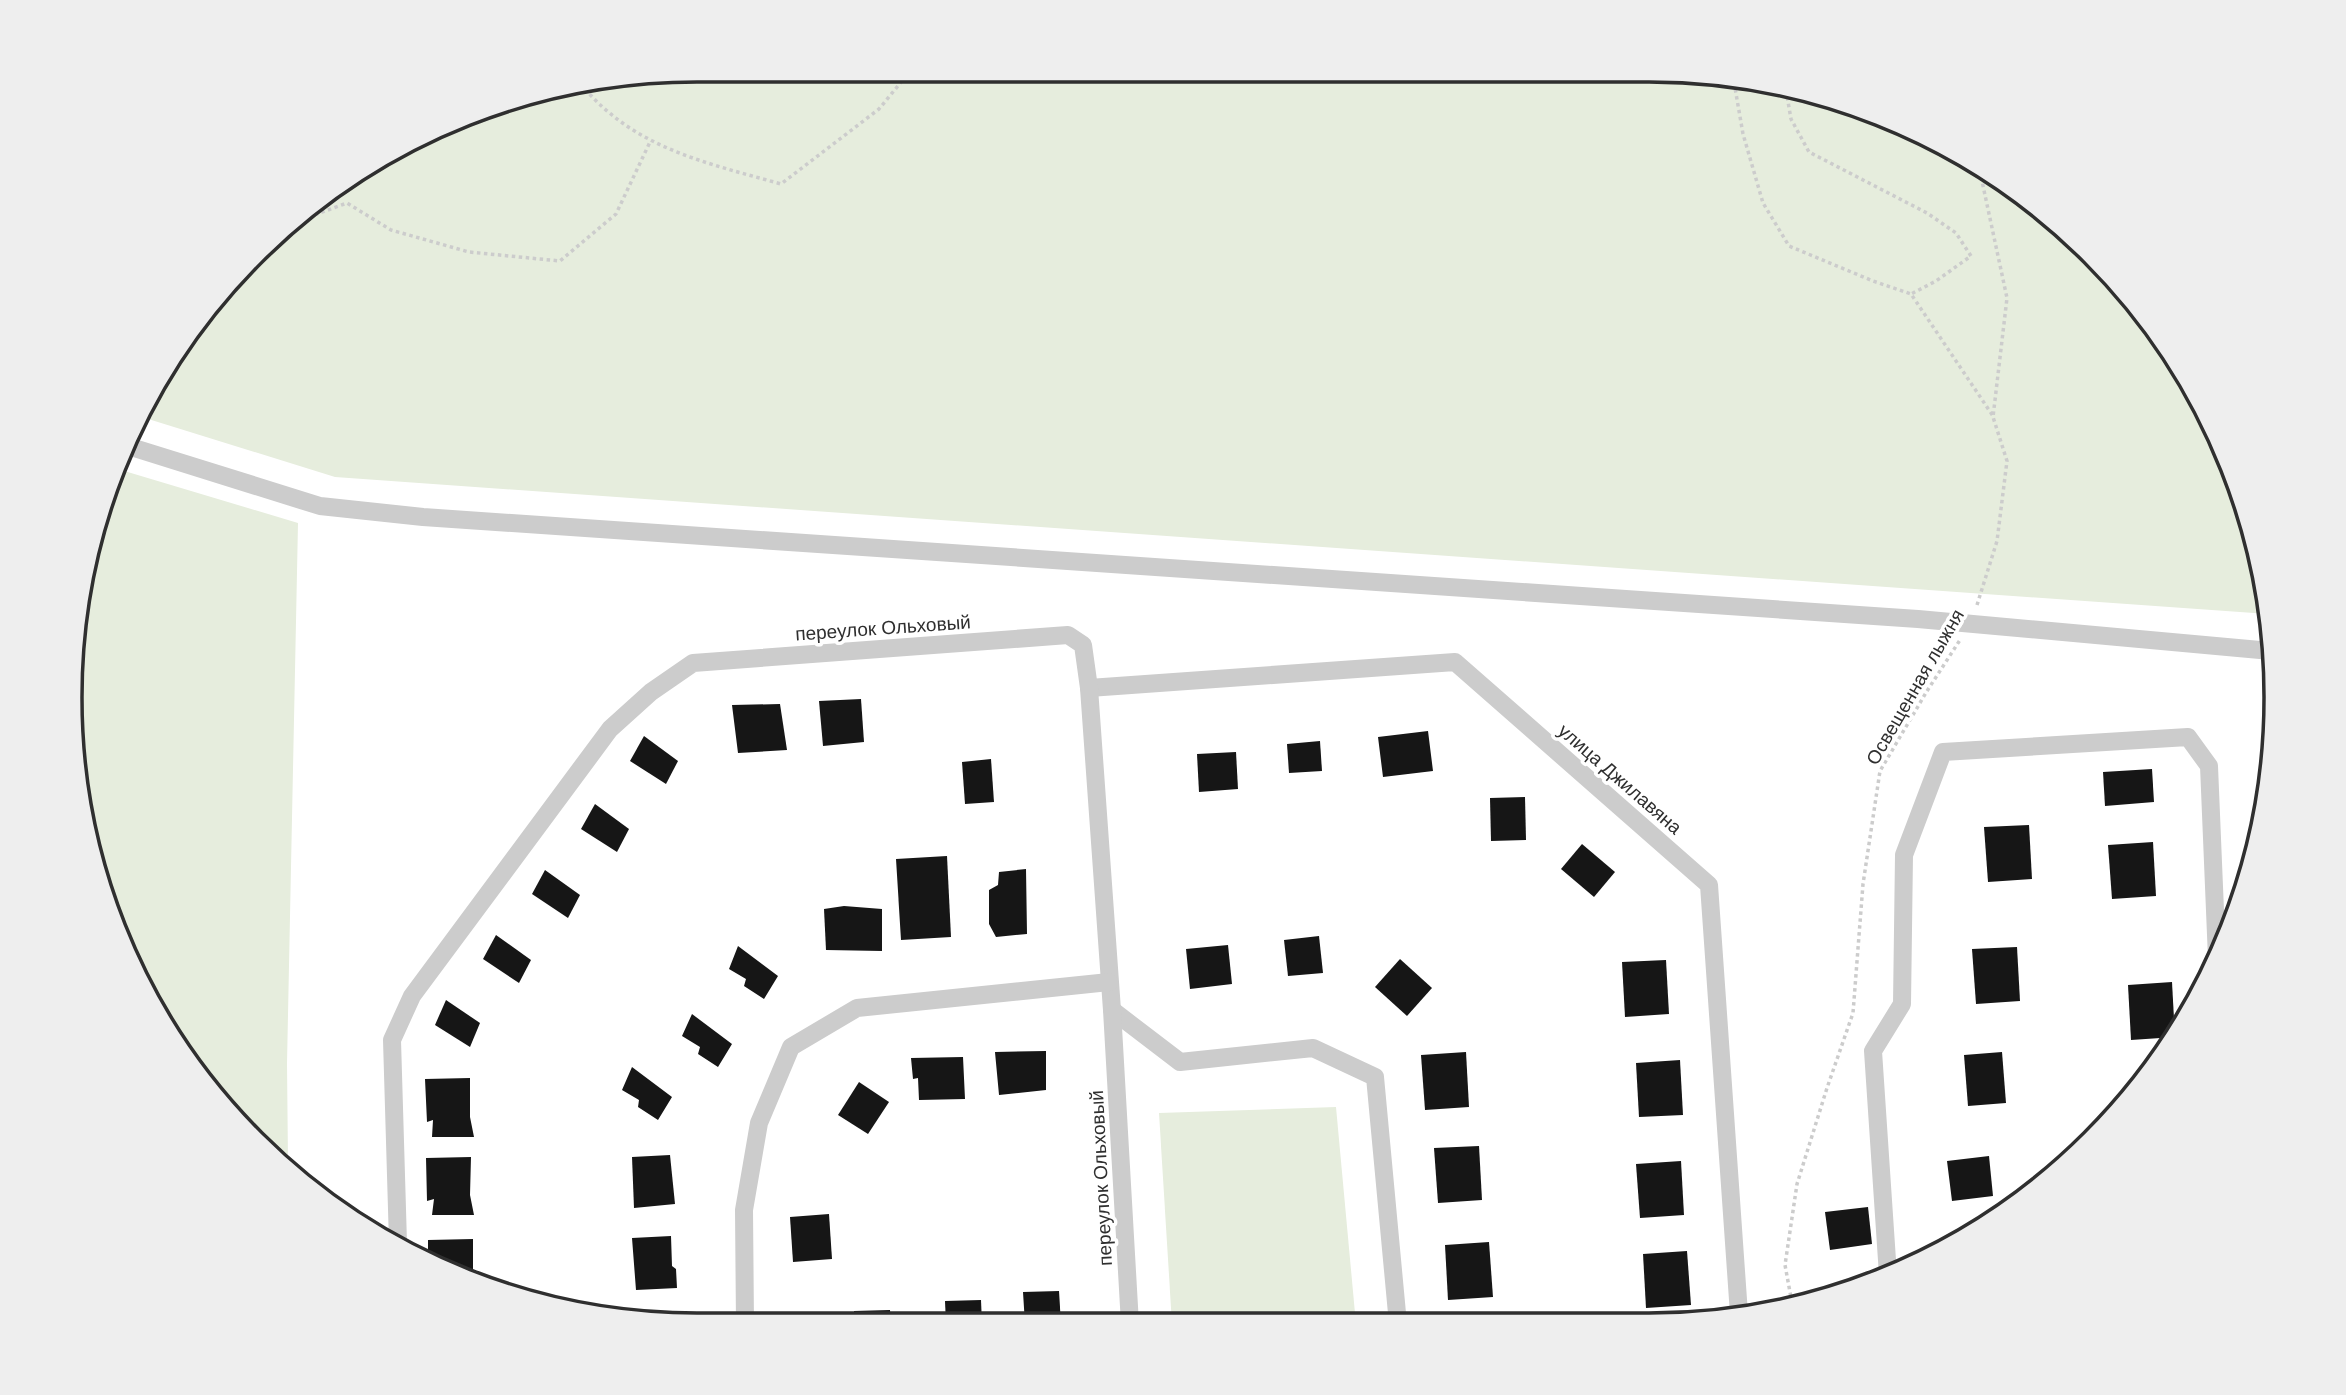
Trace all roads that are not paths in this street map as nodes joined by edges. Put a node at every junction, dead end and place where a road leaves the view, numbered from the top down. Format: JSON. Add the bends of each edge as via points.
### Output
{"nodes":[{"id":1,"x":135,"y":448,"type":"edge"},
{"id":2,"x":2261,"y":649,"type":"edge"},
{"id":3,"x":1089,"y":688,"type":"junction"},
{"id":4,"x":2216,"y":935,"type":"edge"},
{"id":5,"x":1108,"y":982,"type":"junction"},
{"id":6,"x":1112,"y":1010,"type":"junction"},
{"id":7,"x":398,"y":1234,"type":"edge"},
{"id":8,"x":1887,"y":1264,"type":"edge"},
{"id":9,"x":1738,"y":1306,"type":"edge"},
{"id":10,"x":745,"y":1313,"type":"edge"},
{"id":11,"x":1129,"y":1313,"type":"edge"},
{"id":12,"x":1397,"y":1313,"type":"edge"}],
"edges":[{"from":1,"to":2,"type":"street","via":[[320,506],[423,517],[1971,624]]},
{"from":3,"to":5,"type":"street","name":"переулок Ольховый"},
{"from":3,"to":7,"type":"street","name":"переулок Ольховый","via":[[1083,645],[1068,635],[693,663],[651,692],[610,729],[412,996],[392,1040]]},
{"from":3,"to":9,"type":"street","name":"улица Джилавяна","via":[[1455,662],[1709,885]]},
{"from":4,"to":8,"type":"street","via":[[2209,766],[2188,737],[1943,752],[1904,855],[1902,1004],[1873,1051]]},
{"from":5,"to":6,"type":"street","name":"переулок Ольховый"},
{"from":5,"to":10,"type":"street","via":[[857,1007],[791,1047],[759,1123],[744,1210]]},
{"from":6,"to":11,"type":"street","name":"переулок Ольховый"},
{"from":6,"to":12,"type":"street","via":[[1180,1062],[1313,1048],[1375,1077]]}]}
